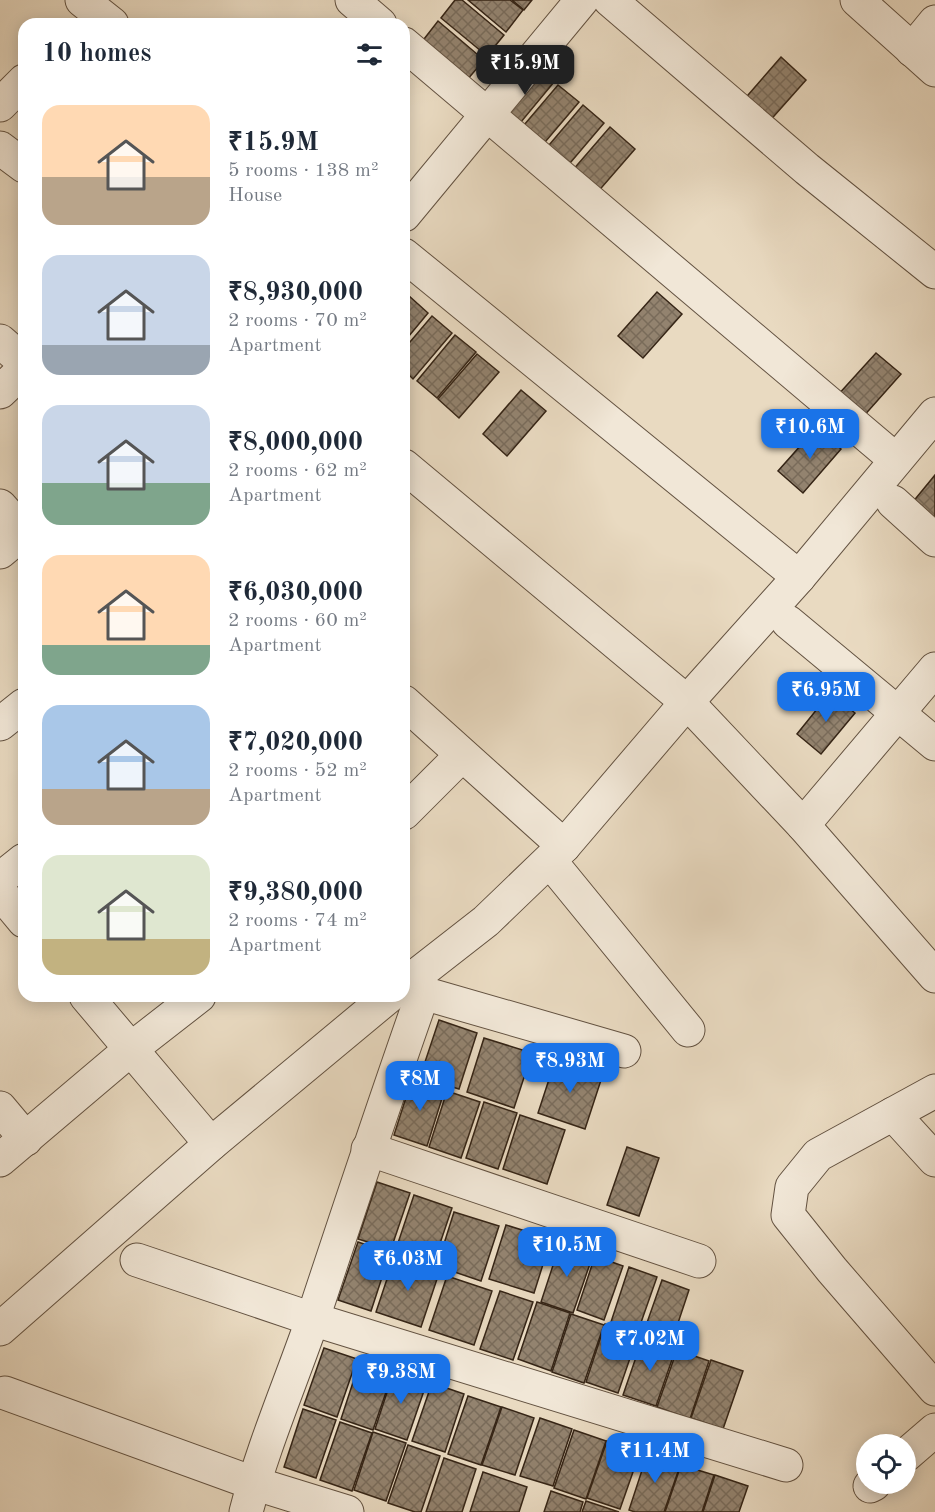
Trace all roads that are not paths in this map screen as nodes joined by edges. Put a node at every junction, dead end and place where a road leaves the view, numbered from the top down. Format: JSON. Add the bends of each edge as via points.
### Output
{"nodes":[{"id":1,"x":352,"y":0,"type":"edge"},
{"id":2,"x":582,"y":0,"type":"edge"},
{"id":3,"x":610,"y":0,"type":"edge"},
{"id":4,"x":857,"y":0,"type":"edge"},
{"id":5,"x":81,"y":6,"type":"edge"},
{"id":6,"x":102,"y":18,"type":"edge"},
{"id":7,"x":373,"y":18,"type":"edge"},
{"id":8,"x":935,"y":22,"type":"edge"},
{"id":9,"x":410,"y":49,"type":"edge"},
{"id":10,"x":923,"y":60,"type":"edge"},
{"id":11,"x":18,"y":87,"type":"edge"},
{"id":12,"x":0,"y":105,"type":"edge"},
{"id":13,"x":487,"y":116,"type":"junction"},
{"id":14,"x":0,"y":148,"type":"edge"},
{"id":15,"x":18,"y":162,"type":"edge"},
{"id":16,"x":410,"y":208,"type":"edge"},
{"id":17,"x":410,"y":260,"type":"edge"},
{"id":18,"x":935,"y":272,"type":"edge"},
{"id":19,"x":0,"y":340,"type":"edge"},
{"id":20,"x":18,"y":356,"type":"edge"},
{"id":21,"x":18,"y":375,"type":"edge"},
{"id":22,"x":0,"y":392,"type":"edge"},
{"id":23,"x":935,"y":414,"type":"edge"},
{"id":24,"x":896,"y":460,"type":"junction"},
{"id":25,"x":410,"y":470,"type":"edge"},
{"id":26,"x":893,"y":502,"type":"dead end"},
{"id":27,"x":0,"y":506,"type":"edge"},
{"id":28,"x":18,"y":537,"type":"edge"},
{"id":29,"x":935,"y":540,"type":"edge"},
{"id":30,"x":799,"y":577,"type":"junction"},
{"id":31,"x":788,"y":622,"type":"dead end"},
{"id":32,"x":935,"y":669,"type":"edge"},
{"id":33,"x":687,"y":702,"type":"junction"},
{"id":34,"x":410,"y":707,"type":"edge"},
{"id":35,"x":897,"y":713,"type":"junction"},
{"id":36,"x":935,"y":744,"type":"edge"},
{"id":37,"x":462,"y":754,"type":"junction"},
{"id":38,"x":410,"y":807,"type":"edge"},
{"id":39,"x":803,"y":825,"type":"junction"},
{"id":40,"x":557,"y":854,"type":"junction"},
{"id":41,"x":18,"y":865,"type":"edge"},
{"id":42,"x":0,"y":879,"type":"edge"},
{"id":43,"x":0,"y":892,"type":"edge"},
{"id":44,"x":18,"y":914,"type":"edge"},
{"id":45,"x":935,"y":976,"type":"edge"},
{"id":46,"x":410,"y":980,"type":"edge"},
{"id":47,"x":91,"y":1002,"type":"edge"},
{"id":48,"x":191,"y":1002,"type":"edge"},
{"id":49,"x":382,"y":1002,"type":"edge"},
{"id":50,"x":688,"y":1030,"type":"dead end"},
{"id":51,"x":131,"y":1049,"type":"junction"},
{"id":52,"x":624,"y":1051,"type":"dead end"},
{"id":53,"x":935,"y":1091,"type":"edge"},
{"id":54,"x":0,"y":1108,"type":"edge"},
{"id":55,"x":893,"y":1114,"type":"junction"},
{"id":56,"x":26,"y":1139,"type":"junction"},
{"id":57,"x":211,"y":1144,"type":"junction"},
{"id":58,"x":368,"y":1149,"type":"junction"},
{"id":59,"x":0,"y":1160,"type":"edge"},
{"id":60,"x":935,"y":1160,"type":"edge"},
{"id":61,"x":137,"y":1260,"type":"dead end"},
{"id":62,"x":699,"y":1261,"type":"dead end"},
{"id":63,"x":312,"y":1319,"type":"junction"},
{"id":64,"x":0,"y":1329,"type":"edge"},
{"id":65,"x":935,"y":1389,"type":"edge"},
{"id":66,"x":5,"y":1394,"type":"dead end"},
{"id":67,"x":935,"y":1430,"type":"edge"},
{"id":68,"x":916,"y":1446,"type":"edge"},
{"id":69,"x":786,"y":1465,"type":"dead end"},
{"id":70,"x":250,"y":1498,"type":"edge"},
{"id":71,"x":347,"y":1512,"type":"edge"}],
"edges":[{"from":1,"to":7,"type":"street"},
{"from":2,"to":13,"type":"street"},
{"from":3,"to":18,"type":"street"},
{"from":4,"to":10,"type":"street"},
{"from":5,"to":6,"type":"street"},
{"from":8,"to":10,"type":"street"},
{"from":9,"to":13,"type":"street"},
{"from":11,"to":12,"type":"street"},
{"from":13,"to":16,"type":"street"},
{"from":13,"to":24,"type":"street"},
{"from":14,"to":15,"type":"street"},
{"from":17,"to":30,"type":"street"},
{"from":19,"to":20,"type":"street"},
{"from":21,"to":22,"type":"street"},
{"from":23,"to":24,"type":"street"},
{"from":24,"to":30,"type":"street"},
{"from":25,"to":33,"type":"street"},
{"from":26,"to":29,"type":"street"},
{"from":27,"to":28,"type":"street"},
{"from":30,"to":33,"type":"street"},
{"from":31,"to":35,"type":"street"},
{"from":32,"to":35,"type":"street"},
{"from":33,"to":39,"type":"street"},
{"from":33,"to":40,"type":"street"},
{"from":34,"to":37,"type":"street"},
{"from":35,"to":36,"type":"street"},
{"from":35,"to":39,"type":"street"},
{"from":37,"to":38,"type":"street"},
{"from":37,"to":40,"type":"street"},
{"from":39,"to":45,"type":"street"},
{"from":40,"to":46,"type":"street","via":[[486,921]]},
{"from":40,"to":50,"type":"street"},
{"from":41,"to":42,"type":"street"},
{"from":43,"to":44,"type":"street"},
{"from":47,"to":51,"type":"street"},
{"from":48,"to":51,"type":"street"},
{"from":49,"to":57,"type":"street"},
{"from":51,"to":56,"type":"street"},
{"from":51,"to":57,"type":"street"},
{"from":52,"to":58,"type":"street","via":[[423,993]]},
{"from":53,"to":55,"type":"street"},
{"from":54,"to":56,"type":"street"},
{"from":55,"to":60,"type":"street"},
{"from":55,"to":65,"type":"street","via":[[818,1155],[792,1187],[788,1215]]},
{"from":56,"to":59,"type":"street"},
{"from":57,"to":64,"type":"street"},
{"from":58,"to":62,"type":"street"},
{"from":58,"to":63,"type":"street"},
{"from":61,"to":63,"type":"street"},
{"from":63,"to":69,"type":"street"},
{"from":63,"to":70,"type":"street"},
{"from":66,"to":70,"type":"street"},
{"from":67,"to":68,"type":"street"},
{"from":70,"to":71,"type":"street"}]}
